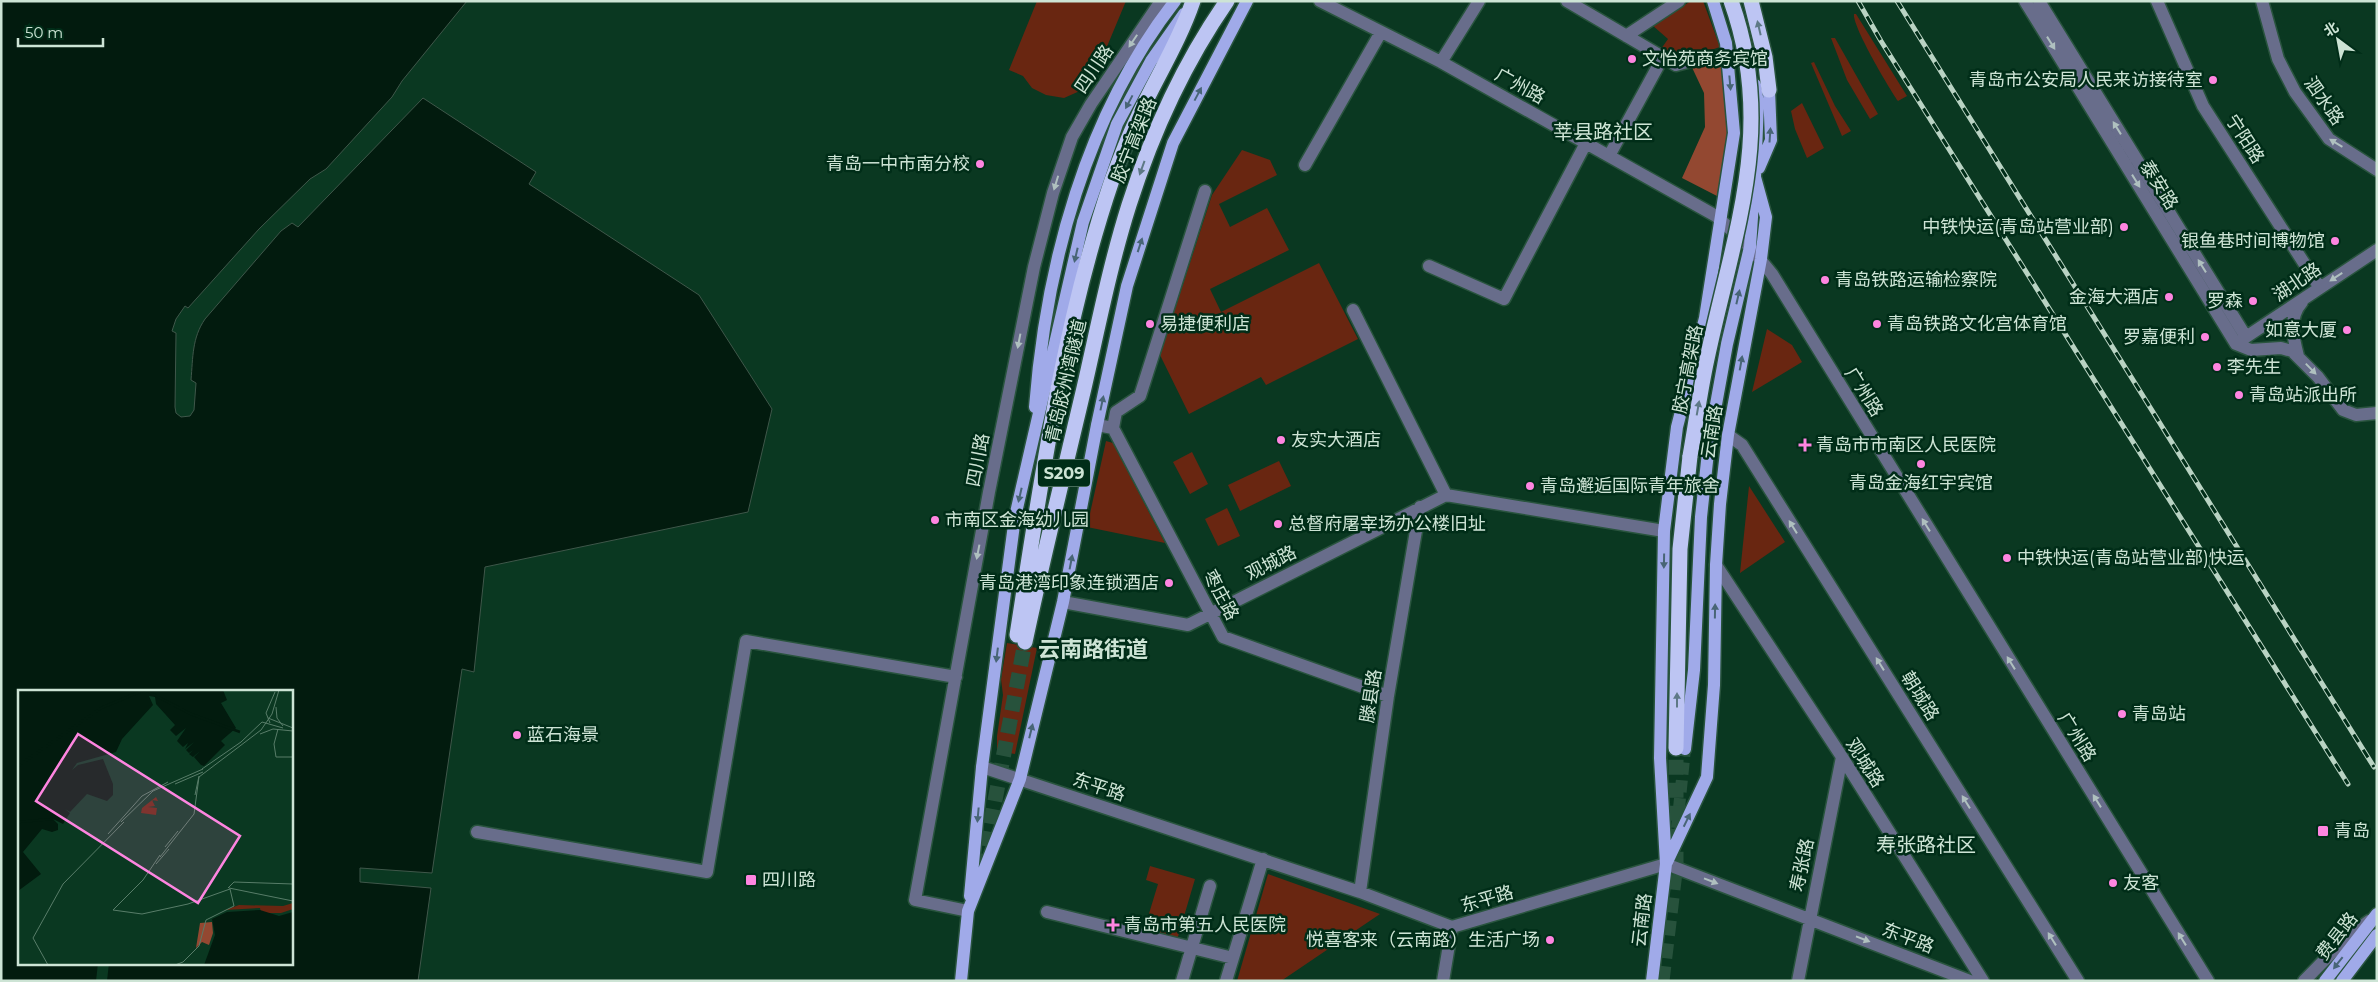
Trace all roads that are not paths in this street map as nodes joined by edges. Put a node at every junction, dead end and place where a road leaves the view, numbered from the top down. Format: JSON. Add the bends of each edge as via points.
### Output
{"nodes":[{"id":1,"x":1161,"y":1,"type":"edge"},
{"id":2,"x":1175,"y":1,"type":"edge"},
{"id":3,"x":1193,"y":1,"type":"edge"},
{"id":4,"x":1227,"y":1,"type":"edge"},
{"id":5,"x":1246,"y":1,"type":"edge"},
{"id":6,"x":1320,"y":1,"type":"edge"},
{"id":7,"x":1479,"y":1,"type":"edge"},
{"id":8,"x":1567,"y":1,"type":"edge"},
{"id":9,"x":1679,"y":1,"type":"edge"},
{"id":10,"x":1713,"y":1,"type":"edge"},
{"id":11,"x":1731,"y":1,"type":"edge"},
{"id":12,"x":1739,"y":1,"type":"edge"},
{"id":13,"x":1751,"y":1,"type":"edge"},
{"id":14,"x":2025,"y":1,"type":"edge"},
{"id":15,"x":2039,"y":1,"type":"edge"},
{"id":16,"x":2157,"y":1,"type":"edge"},
{"id":17,"x":2262,"y":1,"type":"edge"},
{"id":18,"x":1381,"y":32,"type":"junction"},
{"id":19,"x":1626,"y":36,"type":"junction"},
{"id":20,"x":1663,"y":57,"type":"junction"},
{"id":21,"x":1698,"y":59,"type":"dead end"},
{"id":22,"x":1441,"y":62,"type":"junction"},
{"id":23,"x":1769,"y":90,"type":"joint"},
{"id":24,"x":1586,"y":143,"type":"junction"},
{"id":25,"x":1609,"y":156,"type":"junction"},
{"id":26,"x":1305,"y":165,"type":"dead end"},
{"id":27,"x":2377,"y":170,"type":"edge"},
{"id":28,"x":1755,"y":177,"type":"junction"},
{"id":29,"x":1205,"y":191,"type":"dead end"},
{"id":30,"x":1721,"y":222,"type":"junction"},
{"id":31,"x":1750,"y":247,"type":"junction"},
{"id":32,"x":2377,"y":250,"type":"edge"},
{"id":33,"x":1760,"y":259,"type":"junction"},
{"id":34,"x":1429,"y":266,"type":"dead end"},
{"id":35,"x":2320,"y":288,"type":"junction"},
{"id":36,"x":2307,"y":296,"type":"junction"},
{"id":37,"x":1103,"y":305,"type":"joint"},
{"id":38,"x":1353,"y":310,"type":"dead end"},
{"id":39,"x":2241,"y":341,"type":"junction"},
{"id":40,"x":2298,"y":356,"type":"junction"},
{"id":41,"x":2377,"y":413,"type":"edge"},
{"id":42,"x":1097,"y":424,"type":"junction"},
{"id":43,"x":1113,"y":428,"type":"junction"},
{"id":44,"x":1728,"y":435,"type":"junction"},
{"id":45,"x":1032,"y":447,"type":"junction"},
{"id":46,"x":1446,"y":495,"type":"junction"},
{"id":47,"x":1420,"y":507,"type":"junction"},
{"id":48,"x":1664,"y":531,"type":"junction"},
{"id":49,"x":1716,"y":565,"type":"junction"},
{"id":50,"x":1063,"y":602,"type":"junction"},
{"id":51,"x":1210,"y":613,"type":"junction"},
{"id":52,"x":956,"y":677,"type":"junction"},
{"id":53,"x":1388,"y":696,"type":"junction"},
{"id":54,"x":1681,"y":749,"type":"joint"},
{"id":55,"x":1842,"y":757,"type":"junction"},
{"id":56,"x":982,"y":767,"type":"junction"},
{"id":57,"x":1020,"y":779,"type":"junction"},
{"id":58,"x":478,"y":832,"type":"dead end"},
{"id":59,"x":1263,"y":859,"type":"junction"},
{"id":60,"x":1666,"y":864,"type":"junction"},
{"id":61,"x":1210,"y":886,"type":"dead end"},
{"id":62,"x":1360,"y":892,"type":"junction"},
{"id":63,"x":968,"y":911,"type":"junction"},
{"id":64,"x":1047,"y":912,"type":"dead end"},
{"id":65,"x":2375,"y":916,"type":"edge"},
{"id":66,"x":1808,"y":918,"type":"junction"},
{"id":67,"x":1452,"y":927,"type":"junction"},
{"id":68,"x":2377,"y":935,"type":"edge"},
{"id":69,"x":1191,"y":947,"type":"junction"},
{"id":70,"x":1233,"y":958,"type":"junction"},
{"id":71,"x":1954,"y":978,"type":"edge"},
{"id":72,"x":961,"y":981,"type":"edge"},
{"id":73,"x":1182,"y":981,"type":"edge"},
{"id":74,"x":1226,"y":981,"type":"edge"},
{"id":75,"x":1443,"y":981,"type":"edge"},
{"id":76,"x":1652,"y":981,"type":"edge"},
{"id":77,"x":1798,"y":981,"type":"edge"},
{"id":78,"x":1970,"y":981,"type":"edge"},
{"id":79,"x":1983,"y":981,"type":"edge"},
{"id":80,"x":2078,"y":981,"type":"edge"},
{"id":81,"x":2208,"y":981,"type":"edge"},
{"id":82,"x":2304,"y":981,"type":"edge"},
{"id":83,"x":2325,"y":981,"type":"edge"},
{"id":84,"x":2342,"y":981,"type":"edge"}],
"edges":[{"from":1,"to":52,"type":"street","name":"四川路","one_way":true,"via":[[1086,112],[1072,137],[1053,193],[1032,277]]},
{"from":2,"to":45,"type":"main road","via":[[1141,52],[1108,112],[1079,184],[1054,278],[1037,377]]},
{"from":3,"to":37,"type":"highway","name":"青岛胶州湾隧道","number":"S209","via":[[1184,30],[1137,118],[1113,180],[1078,299],[1055,407],[1021,642]]},
{"from":3,"to":45,"type":"main road","one_way":true,"via":[[1151,61],[1117,124],[1083,222]]},
{"from":4,"to":37,"type":"highway","name":"胶宁高架路","one_way":true,"via":[[1196,52],[1160,123],[1128,206]]},
{"from":42,"to":5,"type":"main road","one_way":true,"via":[[1127,286],[1173,143]]},
{"from":6,"to":18,"type":"street","name":"广州路"},
{"from":7,"to":22,"type":"street"},
{"from":8,"to":19,"type":"street"},
{"from":9,"to":19,"type":"street"},
{"from":10,"to":30,"type":"main road","name":"云南路","one_way":true,"via":[[1726,43],[1734,133]]},
{"from":54,"to":11,"type":"highway","name":"胶宁高架路","one_way":true,"bridge":true,"via":[[1680,549],[1690,456],[1707,358],[1738,231],[1749,157],[1751,117],[1748,79]]},
{"from":12,"to":28,"type":"main road","name":"云南路","via":[[1758,103]]},
{"from":23,"to":13,"type":"highway","one_way":true,"via":[[1765,57]]},
{"from":14,"to":39,"type":"street","name":"泰安路","one_way":true},
{"from":39,"to":15,"type":"street","name":"泰安路","one_way":true},
{"from":16,"to":35,"type":"street","name":"宁阳路","via":[[2203,106]]},
{"from":27,"to":17,"type":"street","name":"泗水路","one_way":true,"via":[[2328,139],[2295,92],[2278,59]]},
{"from":18,"to":22,"type":"street","name":"广州路"},
{"from":18,"to":26,"type":"street"},
{"from":19,"to":20,"type":"street"},
{"from":20,"to":21,"type":"street","via":[[1676,65]]},
{"from":20,"to":25,"type":"street"},
{"from":22,"to":24,"type":"street","name":"广州路"},
{"from":28,"to":23,"type":"main road","one_way":true,"via":[[1771,140]]},
{"from":24,"to":25,"type":"street","name":"广州路"},
{"from":24,"to":34,"type":"street","via":[[1504,299]]},
{"from":25,"to":30,"type":"street","name":"广州路","via":[[1716,216]]},
{"from":28,"to":31,"type":"main road"},
{"from":28,"to":33,"type":"main road","name":"云南路","via":[[1766,217]]},
{"from":29,"to":43,"type":"street","via":[[1140,396],[1116,412]]},
{"from":30,"to":31,"type":"street","name":"广州路"},
{"from":30,"to":48,"type":"main road","name":"云南路","via":[[1705,318],[1677,428]]},
{"from":31,"to":33,"type":"street","name":"广州路"},
{"from":54,"to":31,"type":"main road","one_way":true,"via":[[1694,670],[1701,517],[1709,443],[1727,344]]},
{"from":32,"to":35,"type":"street","name":"湖北路","one_way":true},
{"from":44,"to":33,"type":"main road","name":"云南路","one_way":true},
{"from":81,"to":33,"type":"street","name":"广州路","one_way":true},
{"from":35,"to":36,"type":"street","name":"湖北路"},
{"from":36,"to":39,"type":"street","name":"湖北路"},
{"from":36,"to":40,"type":"street","via":[[2296,309],[2292,326]]},
{"from":38,"to":46,"type":"street"},
{"from":39,"to":40,"type":"street","via":[[2251,350],[2282,348]]},
{"from":40,"to":41,"type":"street","one_way":true,"via":[[2343,410],[2356,415]]},
{"from":42,"to":43,"type":"street"},
{"from":50,"to":42,"type":"main road","one_way":true},
{"from":43,"to":51,"type":"street","name":"枣庄路"},
{"from":44,"to":49,"type":"main road","name":"云南路"},
{"from":80,"to":44,"type":"street","name":"朝城路","one_way":true,"via":[[1742,445]]},
{"from":45,"to":56,"type":"main road","one_way":true,"via":[[1015,517]]},
{"from":46,"to":47,"type":"street","name":"观城路"},
{"from":46,"to":48,"type":"street"},
{"from":47,"to":51,"type":"street","name":"观城路"},
{"from":47,"to":53,"type":"street","name":"滕县路"},
{"from":48,"to":60,"type":"main road","name":"云南路","one_way":true,"via":[[1660,758]]},
{"from":49,"to":55,"type":"street","name":"观城路"},
{"from":60,"to":49,"type":"main road","name":"云南路","one_way":true,"via":[[1707,777],[1714,685]]},
{"from":50,"to":51,"type":"street","name":"观城路","via":[[1188,625]]},
{"from":57,"to":50,"type":"main road","one_way":true},
{"from":51,"to":53,"type":"street","name":"枣庄路","via":[[1223,637]]},
{"from":52,"to":58,"type":"street","via":[[746,641],[708,872]]},
{"from":52,"to":63,"type":"street","name":"四川路","via":[[915,900]]},
{"from":53,"to":62,"type":"street","name":"滕县路"},
{"from":55,"to":66,"type":"street","name":"寿张路"},
{"from":55,"to":79,"type":"street","name":"观城路"},
{"from":56,"to":57,"type":"street","name":"东平路"},
{"from":56,"to":63,"type":"main road","one_way":true},
{"from":57,"to":59,"type":"street","name":"东平路"},
{"from":57,"to":63,"type":"main road"},
{"from":59,"to":62,"type":"street","name":"东平路"},
{"from":59,"to":70,"type":"street"},
{"from":60,"to":66,"type":"street","name":"东平路","one_way":true},
{"from":60,"to":67,"type":"street","name":"东平路"},
{"from":60,"to":76,"type":"main road","name":"云南路"},
{"from":61,"to":69,"type":"street"},
{"from":62,"to":67,"type":"street","name":"东平路"},
{"from":63,"to":72,"type":"main road"},
{"from":64,"to":69,"type":"street"},
{"from":65,"to":82,"type":"street","via":[[2346,938]]},
{"from":65,"to":83,"type":"main road","name":"费县路","one_way":true},
{"from":66,"to":71,"type":"street","name":"东平路","one_way":true},
{"from":66,"to":77,"type":"street","name":"寿张路"},
{"from":67,"to":75,"type":"street"},
{"from":68,"to":84,"type":"main road","name":"费县路"},
{"from":69,"to":70,"type":"street"},
{"from":69,"to":73,"type":"street"},
{"from":70,"to":74,"type":"street"},
{"from":71,"to":78,"type":"street","name":"东平路"}]}
